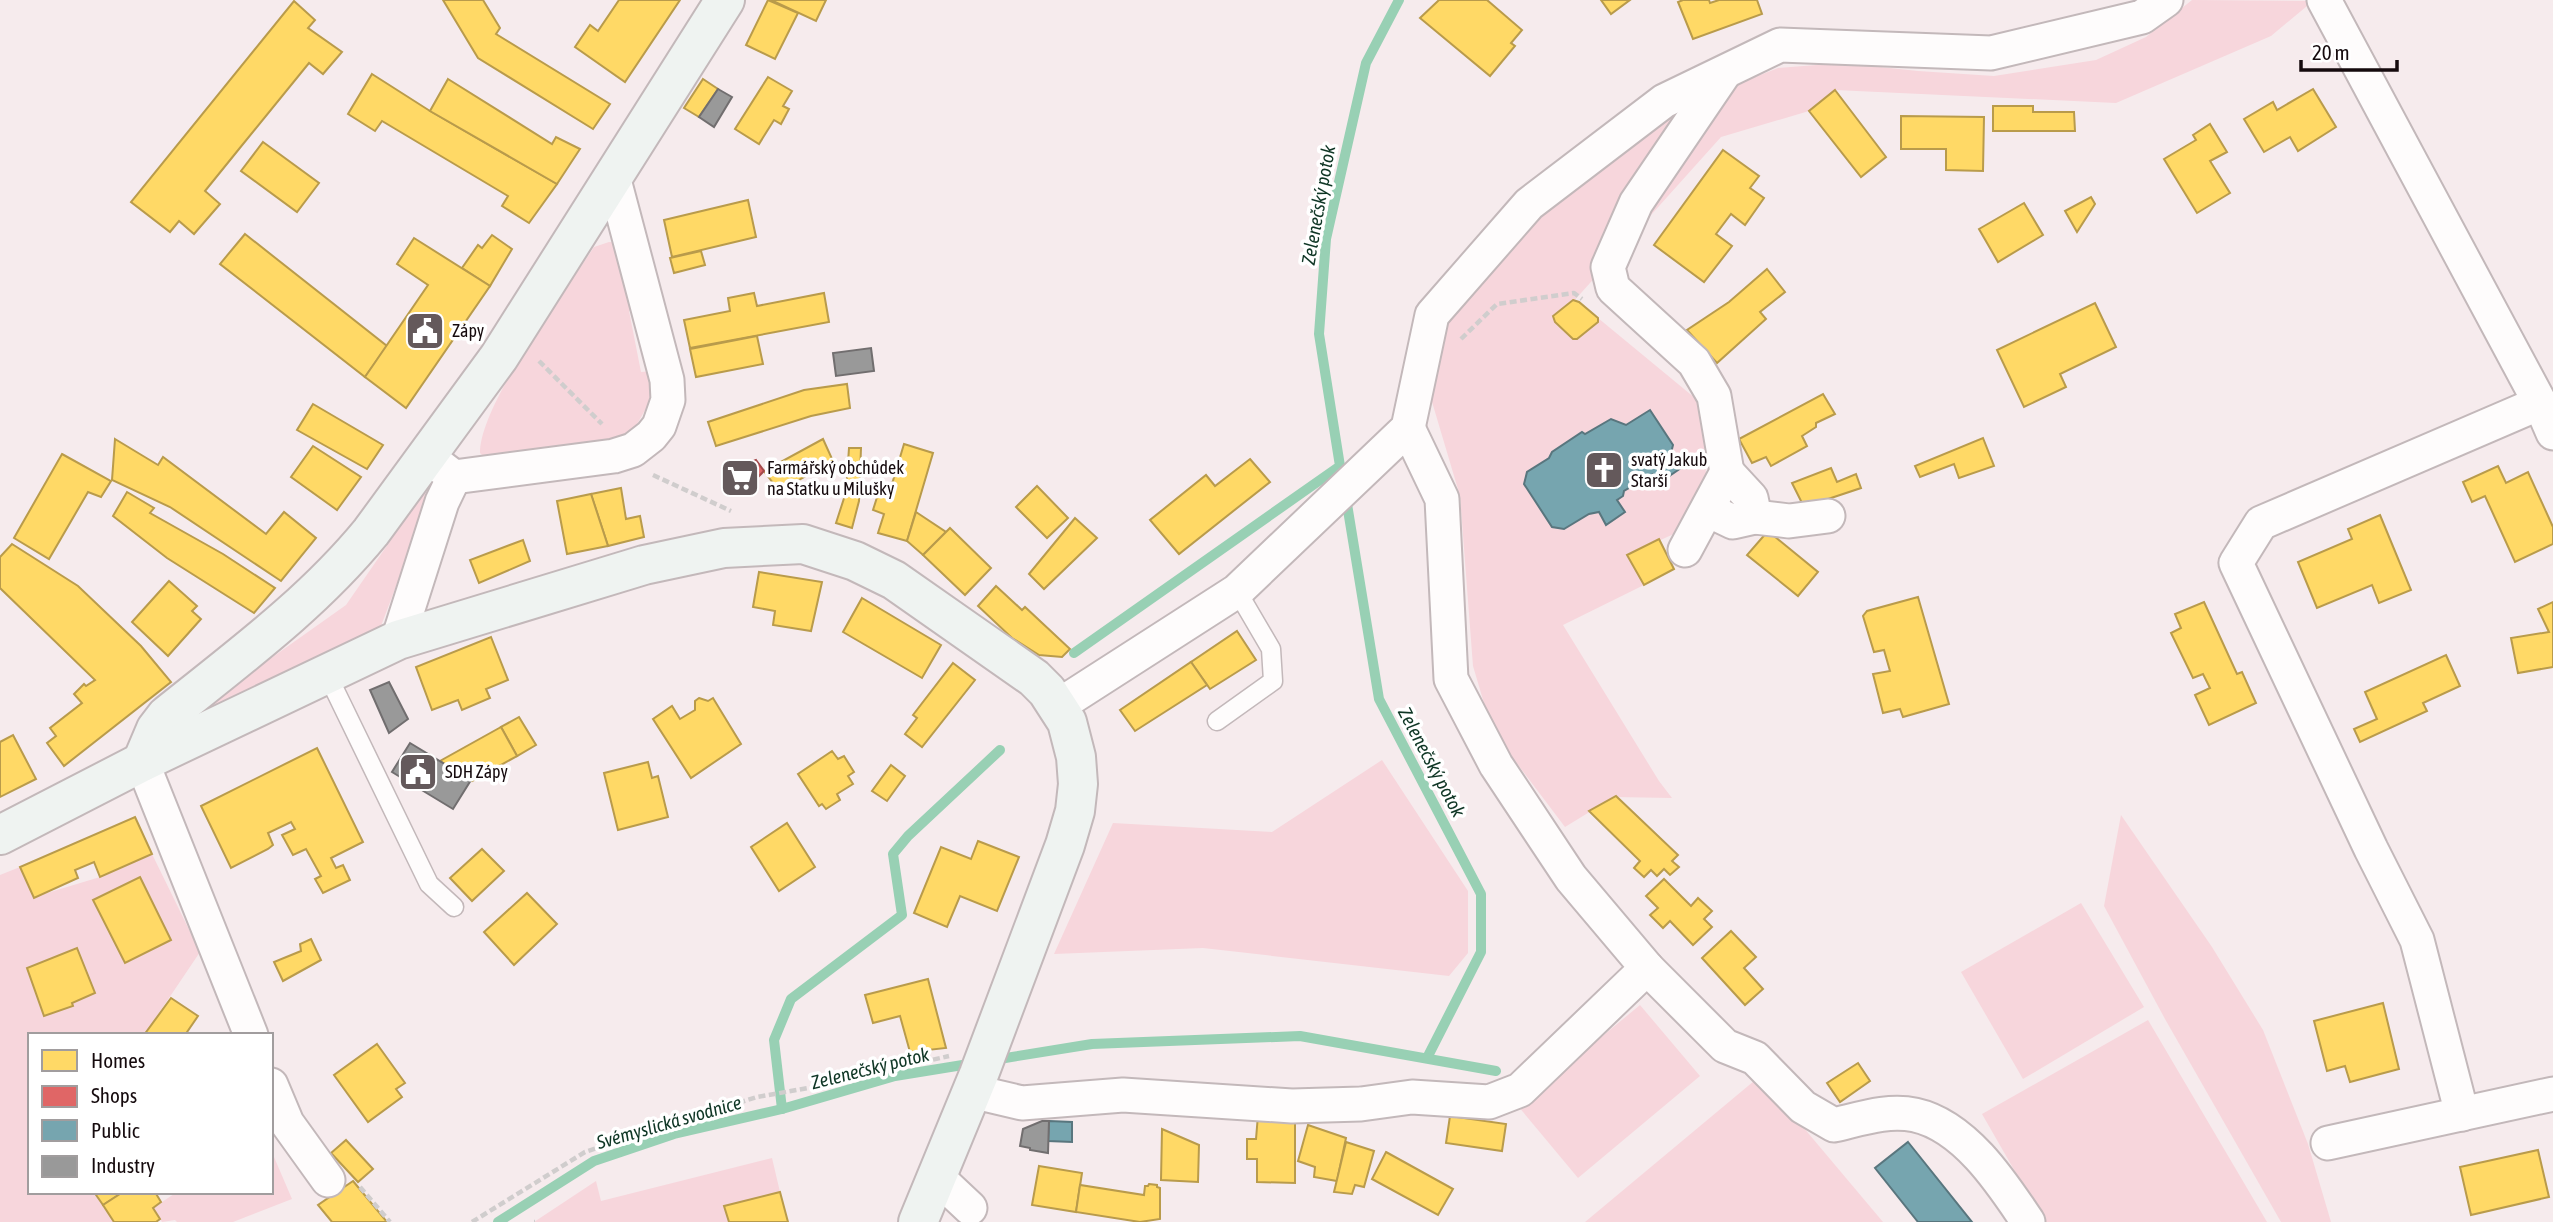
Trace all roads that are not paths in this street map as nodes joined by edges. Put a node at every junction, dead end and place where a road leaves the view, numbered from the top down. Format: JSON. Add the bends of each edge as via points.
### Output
{"nodes":[{"id":1,"x":725,"y":0,"type":"edge"},
{"id":2,"x":2166,"y":0,"type":"edge"},
{"id":3,"x":2324,"y":0,"type":"edge"},
{"id":4,"x":1724,"y":72,"type":"junction"},
{"id":5,"x":613,"y":176,"type":"junction"},
{"id":6,"x":2547,"y":418,"type":"edge"},
{"id":7,"x":1408,"y":428,"type":"junction"},
{"id":8,"x":440,"y":467,"type":"junction"},
{"id":9,"x":1727,"y":472,"type":"junction"},
{"id":10,"x":1708,"y":510,"type":"junction"},
{"id":11,"x":1829,"y":516,"type":"dead end"},
{"id":12,"x":1755,"y":517,"type":"junction"},
{"id":13,"x":1685,"y":550,"type":"dead end"},
{"id":14,"x":1237,"y":591,"type":"junction"},
{"id":15,"x":398,"y":640,"type":"junction"},
{"id":16,"x":327,"y":674,"type":"junction"},
{"id":17,"x":1058,"y":706,"type":"junction"},
{"id":18,"x":1217,"y":721,"type":"dead end"},
{"id":19,"x":142,"y":762,"type":"junction"},
{"id":20,"x":0,"y":835,"type":"edge"},
{"id":21,"x":454,"y":907,"type":"dead end"},
{"id":22,"x":1647,"y":968,"type":"junction"},
{"id":23,"x":250,"y":1033,"type":"edge"},
{"id":24,"x":975,"y":1066,"type":"junction"},
{"id":25,"x":273,"y":1090,"type":"edge"},
{"id":26,"x":2553,"y":1094,"type":"edge"},
{"id":27,"x":2462,"y":1114,"type":"junction"},
{"id":28,"x":2328,"y":1143,"type":"dead end"},
{"id":29,"x":937,"y":1177,"type":"junction"},
{"id":30,"x":328,"y":1180,"type":"dead end"},
{"id":31,"x":970,"y":1208,"type":"dead end"},
{"id":32,"x":918,"y":1222,"type":"edge"},
{"id":33,"x":2028,"y":1222,"type":"edge"}],
"edges":[{"from":1,"to":5,"type":"street"},
{"from":2,"to":4,"type":"street","via":[[2142,17],[1991,53],[1780,45]]},
{"from":3,"to":6,"type":"street"},
{"from":4,"to":7,"type":"street","via":[[1664,102],[1529,204],[1432,314]]},
{"from":4,"to":9,"type":"street","via":[[1636,203],[1608,267],[1613,288],[1694,362],[1714,396]]},
{"from":5,"to":8,"type":"street","via":[[499,357]]},
{"from":5,"to":8,"type":"street","via":[[668,390],[659,426],[628,452]]},
{"from":6,"to":27,"type":"street","via":[[2261,523],[2236,563],[2417,940]]},
{"from":7,"to":14,"type":"street"},
{"from":7,"to":22,"type":"street","via":[[1442,499],[1451,679],[1496,765],[1563,866]]},
{"from":8,"to":15,"type":"street","via":[[442,502]]},
{"from":8,"to":19,"type":"street","via":[[291,617],[161,722]]},
{"from":9,"to":10,"type":"street"},
{"from":9,"to":12,"type":"street","via":[[1751,498]]},
{"from":10,"to":12,"type":"street","via":[[1732,522]]},
{"from":10,"to":13,"type":"street"},
{"from":11,"to":12,"type":"street","via":[[1789,521]]},
{"from":14,"to":17,"type":"street"},
{"from":14,"to":18,"type":"lane","via":[[1271,649],[1273,681]]},
{"from":15,"to":16,"type":"street"},
{"from":15,"to":17,"type":"street","via":[[644,565],[724,548],[803,544],[894,580],[1034,678]]},
{"from":16,"to":19,"type":"street"},
{"from":16,"to":21,"type":"lane","via":[[429,884]]},
{"from":17,"to":24,"type":"street","via":[[1076,757],[1075,811]]},
{"from":19,"to":20,"type":"street"},
{"from":19,"to":23,"type":"street"},
{"from":22,"to":24,"type":"street","via":[[1520,1090],[1489,1102],[1412,1097],[1292,1106],[1124,1095],[1022,1103]]},
{"from":22,"to":33,"type":"street","via":[[1725,1046],[1755,1058],[1803,1107],[1834,1125],[1880,1114],[1915,1115],[1948,1129],[1993,1170]]},
{"from":24,"to":29,"type":"street"},
{"from":25,"to":30,"type":"street","via":[[287,1123]]},
{"from":26,"to":27,"type":"street"},
{"from":27,"to":28,"type":"street"},
{"from":29,"to":31,"type":"street"},
{"from":29,"to":32,"type":"street"}]}
